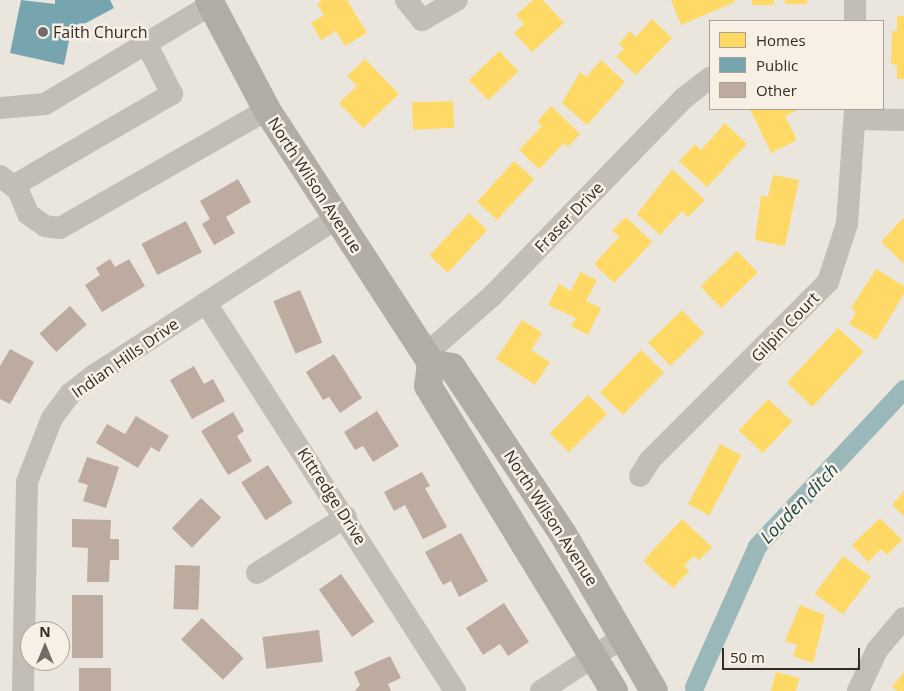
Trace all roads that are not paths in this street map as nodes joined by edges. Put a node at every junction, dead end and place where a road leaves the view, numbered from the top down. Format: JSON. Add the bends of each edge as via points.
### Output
{"nodes":[{"id":1,"x":406,"y":0,"type":"edge"},
{"id":2,"x":457,"y":0,"type":"edge"},
{"id":3,"x":855,"y":0,"type":"edge"},
{"id":4,"x":210,"y":2,"type":"edge"},
{"id":5,"x":855,"y":20,"type":"edge"},
{"id":6,"x":146,"y":43,"type":"junction"},
{"id":7,"x":709,"y":79,"type":"edge"},
{"id":8,"x":0,"y":108,"type":"edge"},
{"id":9,"x":267,"y":110,"type":"junction"},
{"id":10,"x":855,"y":114,"type":"edge"},
{"id":11,"x":904,"y":120,"type":"edge"},
{"id":12,"x":6,"y":181,"type":"edge"},
{"id":13,"x":336,"y":218,"type":"junction"},
{"id":14,"x":206,"y":303,"type":"junction"},
{"id":15,"x":429,"y":359,"type":"junction"},
{"id":16,"x":640,"y":476,"type":"dead end"},
{"id":17,"x":346,"y":517,"type":"junction"},
{"id":18,"x":257,"y":573,"type":"dead end"},
{"id":19,"x":904,"y":618,"type":"edge"},
{"id":20,"x":625,"y":636,"type":"junction"},
{"id":21,"x":595,"y":654,"type":"junction"},
{"id":22,"x":23,"y":691,"type":"edge"},
{"id":23,"x":455,"y":691,"type":"edge"},
{"id":24,"x":541,"y":691,"type":"edge"},
{"id":25,"x":614,"y":691,"type":"edge"},
{"id":26,"x":654,"y":691,"type":"edge"},
{"id":27,"x":858,"y":691,"type":"edge"}],
"edges":[{"from":1,"to":2,"type":"street","via":[[422,20]]},
{"from":3,"to":5,"type":"street"},
{"from":4,"to":6,"type":"street"},
{"from":4,"to":9,"type":"main road","name":"North Wilson Avenue"},
{"from":6,"to":8,"type":"street","via":[[44,104]]},
{"from":6,"to":12,"type":"street","via":[[172,94]]},
{"from":7,"to":15,"type":"street","name":"Fraser Drive","via":[[684,98]]},
{"from":9,"to":12,"type":"street","via":[[60,228],[45,226],[28,214]]},
{"from":9,"to":13,"type":"main road","name":"North Wilson Avenue"},
{"from":10,"to":11,"type":"street"},
{"from":10,"to":16,"type":"street","name":"Gilpin Court","via":[[847,224],[828,282],[650,460]]},
{"from":13,"to":14,"type":"street","name":"Indian Hills Drive"},
{"from":13,"to":15,"type":"main road","name":"North Wilson Avenue"},
{"from":14,"to":17,"type":"street","name":"Kittredge Drive"},
{"from":14,"to":22,"type":"street","name":"Indian Hills Drive","via":[[70,394],[44,434],[26,500]]},
{"from":15,"to":20,"type":"main road","name":"North Wilson Avenue","via":[[452,367]]},
{"from":15,"to":21,"type":"main road","via":[[428,386]]},
{"from":17,"to":18,"type":"street"},
{"from":17,"to":23,"type":"street","name":"Kittredge Drive"},
{"from":19,"to":27,"type":"street","via":[[877,650]]},
{"from":20,"to":21,"type":"street"},
{"from":20,"to":26,"type":"main road","name":"North Wilson Avenue"},
{"from":21,"to":24,"type":"street"},
{"from":21,"to":25,"type":"main road"}]}
